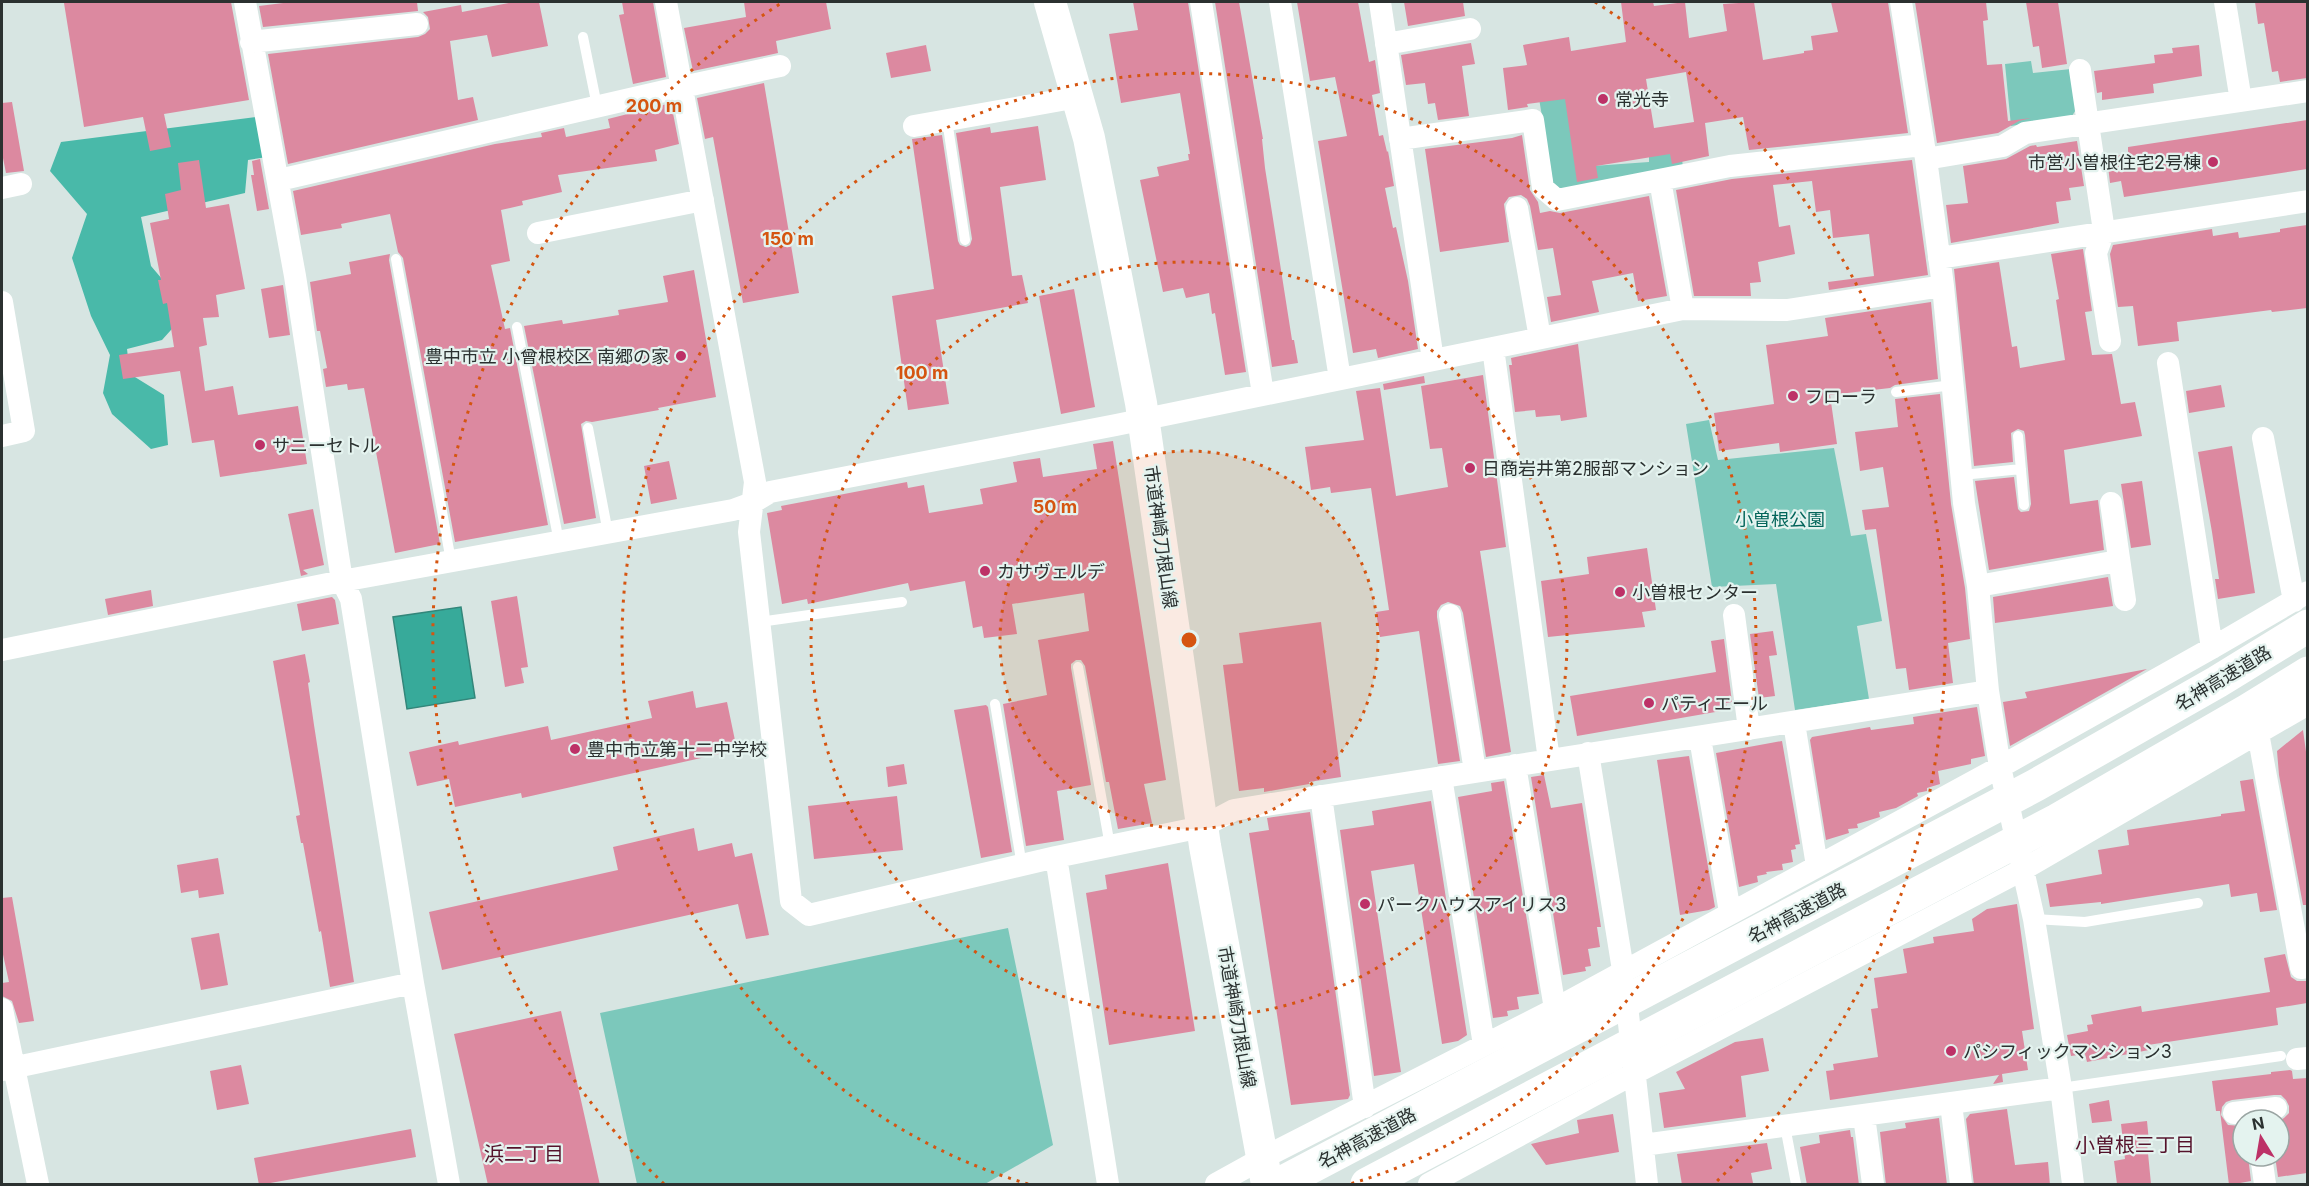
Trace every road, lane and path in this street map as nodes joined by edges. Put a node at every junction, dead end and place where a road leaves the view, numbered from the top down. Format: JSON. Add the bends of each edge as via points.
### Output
{"nodes":[{"id":1,"x":245,"y":2,"type":"edge"},
{"id":2,"x":666,"y":2,"type":"edge"},
{"id":3,"x":1050,"y":2,"type":"edge"},
{"id":4,"x":1201,"y":2,"type":"edge"},
{"id":5,"x":1280,"y":2,"type":"edge"},
{"id":6,"x":1380,"y":2,"type":"edge"},
{"id":7,"x":1901,"y":2,"type":"edge"},
{"id":8,"x":2225,"y":2,"type":"edge"},
{"id":9,"x":417,"y":24,"type":"dead end"},
{"id":10,"x":1470,"y":29,"type":"dead end"},
{"id":11,"x":583,"y":37,"type":"dead end"},
{"id":12,"x":251,"y":42,"type":"junction"},
{"id":13,"x":1386,"y":44,"type":"junction"},
{"id":14,"x":780,"y":66,"type":"dead end"},
{"id":15,"x":2080,"y":70,"type":"dead end"},
{"id":16,"x":682,"y":87,"type":"junction"},
{"id":17,"x":2307,"y":91,"type":"edge"},
{"id":18,"x":1078,"y":97,"type":"junction"},
{"id":19,"x":2241,"y":101,"type":"junction"},
{"id":20,"x":597,"y":106,"type":"junction"},
{"id":21,"x":947,"y":120,"type":"junction"},
{"id":22,"x":2087,"y":123,"type":"junction"},
{"id":23,"x":914,"y":126,"type":"dead end"},
{"id":24,"x":1400,"y":139,"type":"junction"},
{"id":25,"x":1925,"y":152,"type":"junction"},
{"id":26,"x":279,"y":180,"type":"junction"},
{"id":27,"x":1660,"y":180,"type":"junction"},
{"id":28,"x":703,"y":200,"type":"junction"},
{"id":29,"x":2307,"y":201,"type":"edge"},
{"id":30,"x":1516,"y":208,"type":"dead end"},
{"id":31,"x":2104,"y":231,"type":"junction"},
{"id":32,"x":538,"y":232,"type":"dead end"},
{"id":33,"x":965,"y":240,"type":"dead end"},
{"id":34,"x":1939,"y":258,"type":"junction"},
{"id":35,"x":396,"y":259,"type":"dead end"},
{"id":36,"x":1943,"y":286,"type":"junction"},
{"id":37,"x":2,"y":302,"type":"edge"},
{"id":38,"x":1683,"y":309,"type":"junction"},
{"id":39,"x":517,"y":327,"type":"dead end"},
{"id":40,"x":1540,"y":338,"type":"junction"},
{"id":41,"x":2110,"y":341,"type":"dead end"},
{"id":42,"x":1493,"y":348,"type":"junction"},
{"id":43,"x":1433,"y":360,"type":"junction"},
{"id":44,"x":2168,"y":363,"type":"dead end"},
{"id":45,"x":1340,"y":379,"type":"junction"},
{"id":46,"x":1953,"y":386,"type":"junction"},
{"id":47,"x":1896,"y":392,"type":"dead end"},
{"id":48,"x":1263,"y":394,"type":"junction"},
{"id":49,"x":1143,"y":418,"type":"junction"},
{"id":50,"x":588,"y":428,"type":"dead end"},
{"id":51,"x":2,"y":436,"type":"edge"},
{"id":52,"x":2018,"y":436,"type":"dead end"},
{"id":53,"x":2263,"y":438,"type":"dead end"},
{"id":54,"x":2021,"y":469,"type":"junction"},
{"id":55,"x":1962,"y":475,"type":"junction"},
{"id":56,"x":752,"y":503,"type":"junction"},
{"id":57,"x":2111,"y":503,"type":"dead end"},
{"id":58,"x":2024,"y":505,"type":"dead end"},
{"id":59,"x":608,"y":533,"type":"junction"},
{"id":60,"x":559,"y":542,"type":"junction"},
{"id":61,"x":451,"y":561,"type":"junction"},
{"id":62,"x":2118,"y":561,"type":"junction"},
{"id":63,"x":342,"y":581,"type":"junction"},
{"id":64,"x":1978,"y":586,"type":"junction"},
{"id":65,"x":2125,"y":600,"type":"dead end"},
{"id":66,"x":902,"y":602,"type":"dead end"},
{"id":67,"x":2303,"y":606,"type":"edge"},
{"id":68,"x":1450,"y":615,"type":"dead end"},
{"id":69,"x":1734,"y":615,"type":"dead end"},
{"id":70,"x":759,"y":622,"type":"junction"},
{"id":71,"x":2212,"y":648,"type":"junction"},
{"id":72,"x":2,"y":650,"type":"edge"},
{"id":73,"x":1078,"y":667,"type":"dead end"},
{"id":74,"x":2307,"y":673,"type":"edge"},
{"id":75,"x":1988,"y":691,"type":"junction"},
{"id":76,"x":995,"y":704,"type":"dead end"},
{"id":77,"x":2307,"y":705,"type":"edge"},
{"id":78,"x":1794,"y":723,"type":"junction"},
{"id":79,"x":1749,"y":729,"type":"junction"},
{"id":80,"x":2258,"y":733,"type":"junction"},
{"id":81,"x":1700,"y":738,"type":"junction"},
{"id":82,"x":1588,"y":753,"type":"junction"},
{"id":83,"x":1549,"y":760,"type":"junction"},
{"id":84,"x":1515,"y":765,"type":"junction"},
{"id":85,"x":2000,"y":767,"type":"junction"},
{"id":86,"x":1475,"y":771,"type":"junction"},
{"id":87,"x":1441,"y":777,"type":"junction"},
{"id":88,"x":1321,"y":796,"type":"junction"},
{"id":89,"x":1202,"y":827,"type":"junction"},
{"id":90,"x":1110,"y":846,"type":"junction"},
{"id":91,"x":1056,"y":857,"type":"junction"},
{"id":92,"x":1022,"y":866,"type":"junction"},
{"id":93,"x":1816,"y":867,"type":"junction"},
{"id":94,"x":2024,"y":869,"type":"junction"},
{"id":95,"x":2198,"y":903,"type":"dead end"},
{"id":96,"x":1730,"y":912,"type":"junction"},
{"id":97,"x":2034,"y":919,"type":"junction"},
{"id":98,"x":2307,"y":967,"type":"edge"},
{"id":99,"x":1623,"y":970,"type":"junction"},
{"id":100,"x":413,"y":983,"type":"junction"},
{"id":101,"x":2,"y":1009,"type":"edge"},
{"id":102,"x":1555,"y":1009,"type":"junction"},
{"id":103,"x":1484,"y":1045,"type":"junction"},
{"id":104,"x":2295,"y":1058,"type":"edge"},
{"id":105,"x":7,"y":1069,"type":"edge"},
{"id":106,"x":1635,"y":1073,"type":"junction"},
{"id":107,"x":2061,"y":1088,"type":"junction"},
{"id":108,"x":1951,"y":1104,"type":"junction"},
{"id":109,"x":1365,"y":1107,"type":"junction"},
{"id":110,"x":1864,"y":1116,"type":"junction"},
{"id":111,"x":1785,"y":1126,"type":"junction"},
{"id":112,"x":1643,"y":1145,"type":"junction"},
{"id":113,"x":2263,"y":1168,"type":"edge"},
{"id":114,"x":1269,"y":1176,"type":"edge"},
{"id":115,"x":38,"y":1185,"type":"edge"},
{"id":116,"x":449,"y":1185,"type":"edge"},
{"id":117,"x":1108,"y":1185,"type":"edge"},
{"id":118,"x":1216,"y":1185,"type":"edge"},
{"id":119,"x":1367,"y":1185,"type":"edge"},
{"id":120,"x":1429,"y":1185,"type":"edge"},
{"id":121,"x":1647,"y":1185,"type":"edge"},
{"id":122,"x":1797,"y":1185,"type":"edge"},
{"id":123,"x":1873,"y":1185,"type":"edge"},
{"id":124,"x":1961,"y":1185,"type":"edge"},
{"id":125,"x":2073,"y":1185,"type":"edge"},
{"id":126,"x":2265,"y":1185,"type":"edge"}],
"edges":[{"from":1,"to":12,"type":"street"},
{"from":2,"to":16,"type":"street"},
{"from":3,"to":18,"type":"street","name":"市道神崎刀根山線"},
{"from":4,"to":48,"type":"street"},
{"from":5,"to":45,"type":"street"},
{"from":6,"to":13,"type":"street"},
{"from":7,"to":25,"type":"street"},
{"from":8,"to":19,"type":"street"},
{"from":9,"to":12,"type":"street"},
{"from":10,"to":13,"type":"street"},
{"from":11,"to":20,"type":"lane"},
{"from":12,"to":26,"type":"street"},
{"from":13,"to":24,"type":"street"},
{"from":14,"to":16,"type":"street"},
{"from":15,"to":22,"type":"street"},
{"from":16,"to":20,"type":"street"},
{"from":16,"to":28,"type":"street"},
{"from":17,"to":19,"type":"street"},
{"from":18,"to":21,"type":"street"},
{"from":18,"to":49,"type":"street","name":"市道神崎刀根山線"},
{"from":19,"to":22,"type":"street"},
{"from":20,"to":26,"type":"street"},
{"from":21,"to":23,"type":"street"},
{"from":21,"to":33,"type":"lane"},
{"from":22,"to":25,"type":"street","via":[[2025,133],[2003,146]]},
{"from":22,"to":31,"type":"street"},
{"from":24,"to":27,"type":"street","via":[[1533,120],[1543,188],[1557,200]]},
{"from":24,"to":43,"type":"street"},
{"from":25,"to":27,"type":"street","via":[[1730,166]]},
{"from":25,"to":34,"type":"street"},
{"from":26,"to":63,"type":"street"},
{"from":27,"to":38,"type":"street"},
{"from":28,"to":32,"type":"street"},
{"from":28,"to":56,"type":"street","via":[[755,482]]},
{"from":29,"to":31,"type":"street"},
{"from":30,"to":40,"type":"street"},
{"from":31,"to":34,"type":"street"},
{"from":31,"to":41,"type":"street","via":[[2096,253]]},
{"from":34,"to":36,"type":"street"},
{"from":35,"to":61,"type":"lane"},
{"from":36,"to":38,"type":"street","via":[[1787,310]]},
{"from":36,"to":46,"type":"street"},
{"from":37,"to":51,"type":"street","via":[[24,431]]},
{"from":38,"to":40,"type":"street"},
{"from":39,"to":60,"type":"lane"},
{"from":40,"to":42,"type":"street"},
{"from":42,"to":43,"type":"street"},
{"from":42,"to":83,"type":"street"},
{"from":43,"to":45,"type":"street"},
{"from":44,"to":71,"type":"street"},
{"from":45,"to":48,"type":"street"},
{"from":46,"to":47,"type":"lane"},
{"from":46,"to":55,"type":"street"},
{"from":48,"to":49,"type":"street"},
{"from":49,"to":56,"type":"street","via":[[770,492]]},
{"from":49,"to":89,"type":"street","name":"市道神崎刀根山線"},
{"from":50,"to":59,"type":"lane"},
{"from":52,"to":54,"type":"lane"},
{"from":53,"to":67,"type":"street"},
{"from":54,"to":55,"type":"lane"},
{"from":54,"to":58,"type":"lane"},
{"from":55,"to":64,"type":"street"},
{"from":56,"to":59,"type":"street"},
{"from":56,"to":70,"type":"street","via":[[749,532]]},
{"from":57,"to":62,"type":"street"},
{"from":59,"to":60,"type":"street"},
{"from":60,"to":61,"type":"street"},
{"from":61,"to":63,"type":"street"},
{"from":62,"to":64,"type":"street"},
{"from":62,"to":65,"type":"street"},
{"from":63,"to":72,"type":"street"},
{"from":63,"to":100,"type":"street","via":[[351,599]]},
{"from":64,"to":75,"type":"street"},
{"from":66,"to":70,"type":"lane"},
{"from":67,"to":71,"type":"street"},
{"from":67,"to":114,"type":"highway","name":"名神高速道路","via":[[2217,682],[2025,791]]},
{"from":68,"to":86,"type":"street"},
{"from":69,"to":79,"type":"street"},
{"from":70,"to":92,"type":"street","via":[[791,901],[809,915]]},
{"from":71,"to":85,"type":"street"},
{"from":73,"to":90,"type":"lane"},
{"from":74,"to":119,"type":"highway","via":[[2057,820]]},
{"from":75,"to":78,"type":"street"},
{"from":75,"to":85,"type":"street"},
{"from":76,"to":92,"type":"lane"},
{"from":77,"to":80,"type":"street"},
{"from":78,"to":79,"type":"street"},
{"from":78,"to":93,"type":"street"},
{"from":79,"to":81,"type":"street"},
{"from":80,"to":94,"type":"street"},
{"from":80,"to":98,"type":"street","via":[[2301,968]]},
{"from":81,"to":82,"type":"street"},
{"from":81,"to":96,"type":"street"},
{"from":82,"to":83,"type":"street"},
{"from":82,"to":99,"type":"street"},
{"from":83,"to":84,"type":"street"},
{"from":84,"to":86,"type":"street"},
{"from":84,"to":102,"type":"street"},
{"from":85,"to":93,"type":"street"},
{"from":85,"to":94,"type":"street"},
{"from":86,"to":87,"type":"street"},
{"from":87,"to":88,"type":"street"},
{"from":87,"to":103,"type":"street"},
{"from":88,"to":89,"type":"street","via":[[1234,810]]},
{"from":88,"to":109,"type":"street"},
{"from":89,"to":90,"type":"street"},
{"from":89,"to":114,"type":"street","name":"市道神崎刀根山線"},
{"from":90,"to":91,"type":"street"},
{"from":91,"to":92,"type":"street"},
{"from":91,"to":117,"type":"street"},
{"from":93,"to":96,"type":"street"},
{"from":94,"to":97,"type":"street"},
{"from":94,"to":106,"type":"street"},
{"from":95,"to":97,"type":"lane","via":[[2085,922]]},
{"from":96,"to":99,"type":"street"},
{"from":97,"to":107,"type":"street"},
{"from":99,"to":102,"type":"street"},
{"from":99,"to":106,"type":"street"},
{"from":100,"to":105,"type":"street"},
{"from":100,"to":116,"type":"street"},
{"from":101,"to":105,"type":"street"},
{"from":102,"to":103,"type":"street"},
{"from":103,"to":109,"type":"street"},
{"from":104,"to":107,"type":"lane"},
{"from":105,"to":115,"type":"street"},
{"from":106,"to":112,"type":"street"},
{"from":106,"to":120,"type":"street"},
{"from":107,"to":108,"type":"street"},
{"from":107,"to":125,"type":"street"},
{"from":108,"to":110,"type":"street"},
{"from":108,"to":124,"type":"street"},
{"from":109,"to":114,"type":"street"},
{"from":110,"to":111,"type":"street"},
{"from":110,"to":123,"type":"street"},
{"from":111,"to":112,"type":"street"},
{"from":111,"to":122,"type":"lane"},
{"from":112,"to":121,"type":"street"},
{"from":113,"to":126,"type":"street"},
{"from":114,"to":118,"type":"street"}]}
